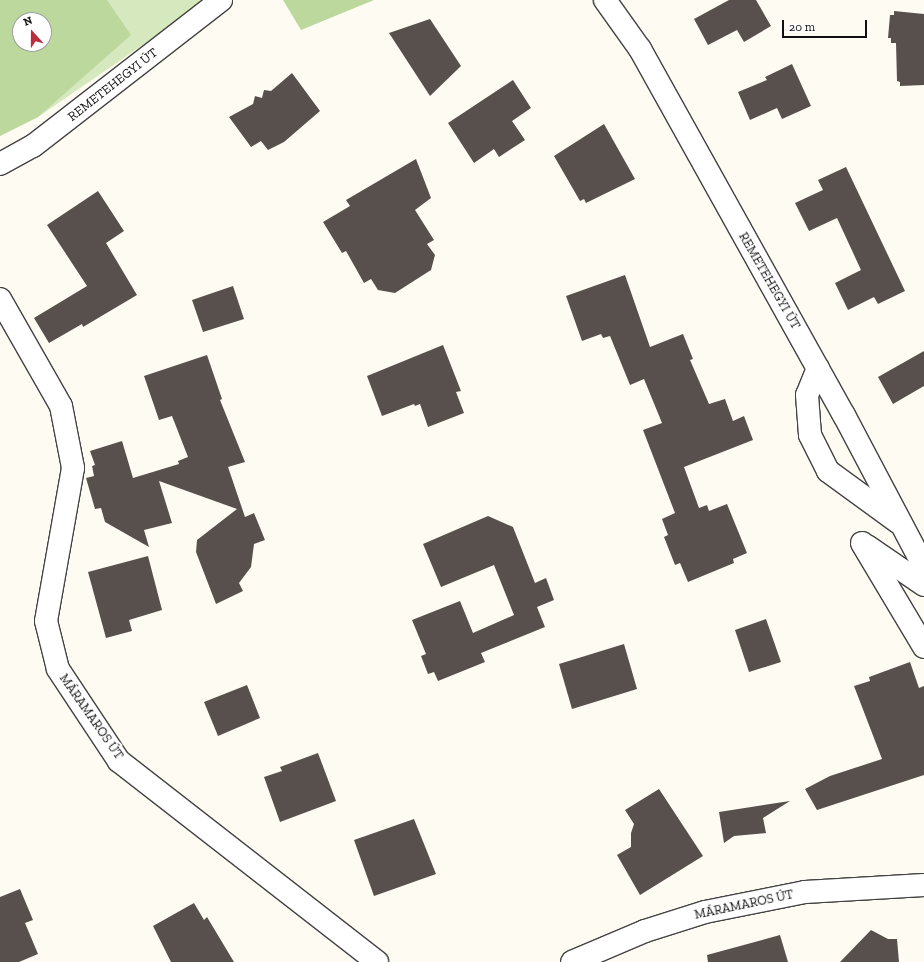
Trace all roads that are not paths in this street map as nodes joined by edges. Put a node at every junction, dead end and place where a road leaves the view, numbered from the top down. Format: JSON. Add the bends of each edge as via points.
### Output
{"nodes":[{"id":1,"x":221,"y":0,"type":"edge"},
{"id":2,"x":605,"y":0,"type":"edge"},
{"id":3,"x":0,"y":164,"type":"edge"},
{"id":4,"x":0,"y":299,"type":"edge"},
{"id":5,"x":818,"y":368,"type":"junction"},
{"id":6,"x":902,"y":525,"type":"junction"},
{"id":7,"x":924,"y":566,"type":"edge"},
{"id":8,"x":924,"y":585,"type":"edge"},
{"id":9,"x":924,"y":647,"type":"edge"},
{"id":10,"x":924,"y":885,"type":"edge"},
{"id":11,"x":376,"y":962,"type":"edge"},
{"id":12,"x":572,"y":962,"type":"edge"}],
"edges":[{"from":1,"to":3,"type":"street","name":"REMETEHEGYI ÚT","via":[[33,146]]},
{"from":2,"to":5,"type":"street","name":"REMETEHEGYI ÚT","via":[[640,48]]},
{"from":4,"to":11,"type":"street","name":"MÁRAMAROS ÚT","via":[[61,406],[73,468],[46,621],[58,669],[119,761]]},
{"from":5,"to":6,"type":"street","name":"REMETEHEGYI ÚT"},
{"from":5,"to":6,"type":"street","via":[[807,395],[810,435],[828,471]]},
{"from":6,"to":7,"type":"street","name":"REMETEHEGYI ÚT"},
{"from":8,"to":9,"type":"street","via":[[862,543]]},
{"from":10,"to":12,"type":"street","name":"MÁRAMAROS ÚT","via":[[805,892],[705,912],[645,931]]}]}
